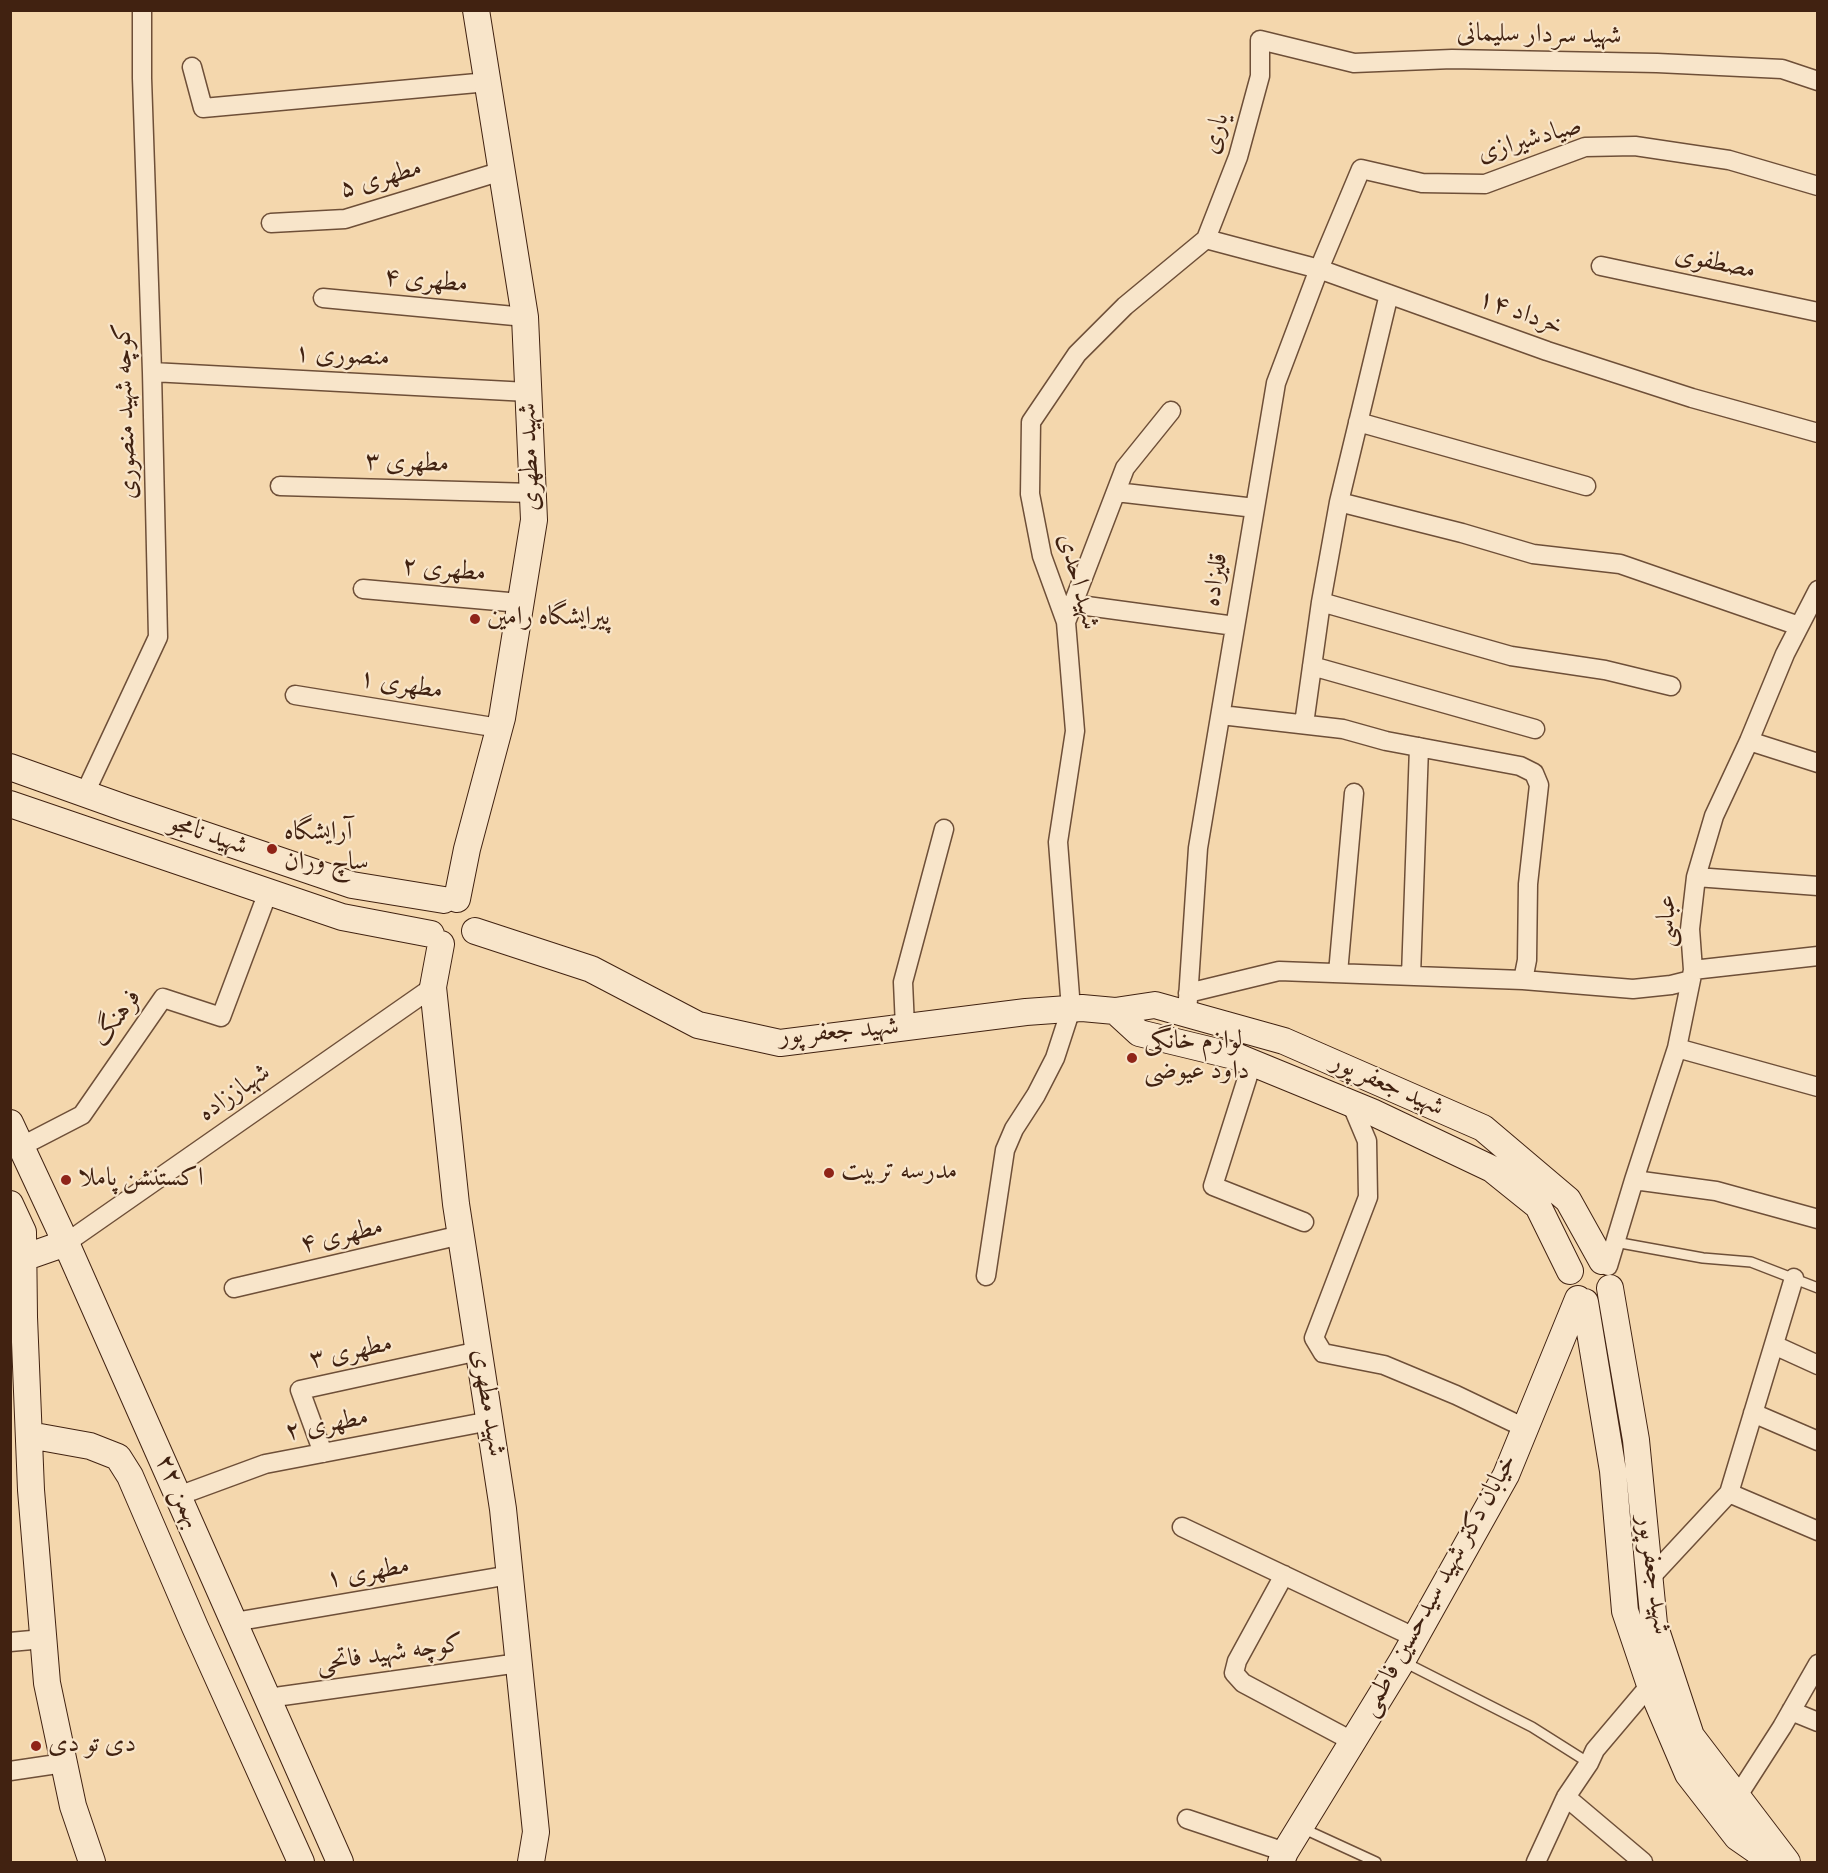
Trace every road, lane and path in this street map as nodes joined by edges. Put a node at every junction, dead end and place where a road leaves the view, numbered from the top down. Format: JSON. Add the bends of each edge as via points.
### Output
{"nodes":[{"id":1,"x":142,"y":10,"type":"edge"},
{"id":2,"x":476,"y":10,"type":"edge"},
{"id":3,"x":1260,"y":40,"type":"joint"},
{"id":4,"x":192,"y":68,"type":"dead end"},
{"id":5,"x":1818,"y":81,"type":"edge"},
{"id":6,"x":488,"y":82,"type":"junction"},
{"id":7,"x":1361,"y":169,"type":"joint"},
{"id":8,"x":502,"y":171,"type":"junction"},
{"id":9,"x":1818,"y":186,"type":"edge"},
{"id":10,"x":271,"y":223,"type":"dead end"},
{"id":11,"x":1206,"y":239,"type":"junction"},
{"id":12,"x":1601,"y":266,"type":"dead end"},
{"id":13,"x":1319,"y":269,"type":"junction"},
{"id":14,"x":1389,"y":294,"type":"junction"},
{"id":15,"x":323,"y":298,"type":"dead end"},
{"id":16,"x":1818,"y":312,"type":"edge"},
{"id":17,"x":525,"y":317,"type":"junction"},
{"id":18,"x":152,"y":372,"type":"junction"},
{"id":19,"x":528,"y":392,"type":"junction"},
{"id":20,"x":1171,"y":411,"type":"dead end"},
{"id":21,"x":1358,"y":422,"type":"junction"},
{"id":22,"x":1818,"y":433,"type":"edge"},
{"id":23,"x":280,"y":486,"type":"dead end"},
{"id":24,"x":1586,"y":486,"type":"dead end"},
{"id":25,"x":1116,"y":492,"type":"junction"},
{"id":26,"x":533,"y":493,"type":"junction"},
{"id":27,"x":1339,"y":502,"type":"junction"},
{"id":28,"x":1255,"y":508,"type":"junction"},
{"id":29,"x":363,"y":589,"type":"dead end"},
{"id":30,"x":1818,"y":590,"type":"edge"},
{"id":31,"x":1321,"y":602,"type":"junction"},
{"id":32,"x":520,"y":603,"type":"junction"},
{"id":33,"x":1072,"y":604,"type":"junction"},
{"id":34,"x":1066,"y":622,"type":"junction"},
{"id":35,"x":1807,"y":623,"type":"edge"},
{"id":36,"x":1235,"y":626,"type":"junction"},
{"id":37,"x":1312,"y":666,"type":"junction"},
{"id":38,"x":1671,"y":686,"type":"dead end"},
{"id":39,"x":295,"y":695,"type":"dead end"},
{"id":40,"x":1221,"y":715,"type":"junction"},
{"id":41,"x":1304,"y":724,"type":"junction"},
{"id":42,"x":499,"y":728,"type":"junction"},
{"id":43,"x":1535,"y":729,"type":"dead end"},
{"id":44,"x":1749,"y":741,"type":"junction"},
{"id":45,"x":1419,"y":747,"type":"junction"},
{"id":46,"x":1818,"y":763,"type":"edge"},
{"id":47,"x":10,"y":767,"type":"edge"},
{"id":48,"x":85,"y":793,"type":"junction"},
{"id":49,"x":1354,"y":793,"type":"dead end"},
{"id":50,"x":10,"y":804,"type":"edge"},
{"id":51,"x":944,"y":829,"type":"dead end"},
{"id":52,"x":1696,"y":877,"type":"junction"},
{"id":53,"x":1818,"y":886,"type":"edge"},
{"id":54,"x":268,"y":892,"type":"junction"},
{"id":55,"x":451,"y":900,"type":"junction"},
{"id":56,"x":475,"y":931,"type":"junction"},
{"id":57,"x":436,"y":939,"type":"junction"},
{"id":58,"x":1818,"y":956,"type":"edge"},
{"id":59,"x":1338,"y":973,"type":"junction"},
{"id":60,"x":1692,"y":975,"type":"junction"},
{"id":61,"x":1411,"y":976,"type":"junction"},
{"id":62,"x":1523,"y":980,"type":"junction"},
{"id":63,"x":433,"y":987,"type":"junction"},
{"id":64,"x":1188,"y":1004,"type":"junction"},
{"id":65,"x":1071,"y":1009,"type":"junction"},
{"id":66,"x":1115,"y":1011,"type":"junction"},
{"id":67,"x":905,"y":1027,"type":"junction"},
{"id":68,"x":1677,"y":1048,"type":"junction"},
{"id":69,"x":1252,"y":1063,"type":"junction"},
{"id":70,"x":1818,"y":1087,"type":"edge"},
{"id":71,"x":1351,"y":1103,"type":"junction"},
{"id":72,"x":10,"y":1123,"type":"edge"},
{"id":73,"x":22,"y":1146,"type":"junction"},
{"id":74,"x":1634,"y":1180,"type":"junction"},
{"id":75,"x":10,"y":1204,"type":"edge"},
{"id":76,"x":1818,"y":1219,"type":"edge"},
{"id":77,"x":1304,"y":1222,"type":"dead end"},
{"id":78,"x":461,"y":1235,"type":"junction"},
{"id":79,"x":66,"y":1243,"type":"junction"},
{"id":80,"x":23,"y":1258,"type":"junction"},
{"id":81,"x":1609,"y":1264,"type":"junction"},
{"id":82,"x":1570,"y":1271,"type":"junction"},
{"id":83,"x":986,"y":1276,"type":"dead end"},
{"id":84,"x":1794,"y":1278,"type":"junction"},
{"id":85,"x":234,"y":1288,"type":"dead end"},
{"id":86,"x":1818,"y":1288,"type":"edge"},
{"id":87,"x":1582,"y":1300,"type":"junction"},
{"id":88,"x":1774,"y":1345,"type":"junction"},
{"id":89,"x":479,"y":1351,"type":"junction"},
{"id":90,"x":1818,"y":1365,"type":"edge"},
{"id":91,"x":1753,"y":1413,"type":"junction"},
{"id":92,"x":490,"y":1421,"type":"junction"},
{"id":93,"x":1525,"y":1428,"type":"junction"},
{"id":94,"x":28,"y":1435,"type":"junction"},
{"id":95,"x":1818,"y":1441,"type":"edge"},
{"id":96,"x":323,"y":1453,"type":"junction"},
{"id":97,"x":1728,"y":1492,"type":"junction"},
{"id":98,"x":178,"y":1496,"type":"junction"},
{"id":99,"x":1182,"y":1527,"type":"dead end"},
{"id":100,"x":1818,"y":1532,"type":"edge"},
{"id":101,"x":510,"y":1575,"type":"junction"},
{"id":102,"x":1284,"y":1575,"type":"junction"},
{"id":103,"x":1650,"y":1578,"type":"junction"},
{"id":104,"x":234,"y":1622,"type":"junction"},
{"id":105,"x":1414,"y":1637,"type":"junction"},
{"id":106,"x":44,"y":1639,"type":"junction"},
{"id":107,"x":10,"y":1642,"type":"edge"},
{"id":108,"x":1402,"y":1661,"type":"junction"},
{"id":109,"x":519,"y":1663,"type":"junction"},
{"id":110,"x":1818,"y":1664,"type":"edge"},
{"id":111,"x":1650,"y":1684,"type":"junction"},
{"id":112,"x":268,"y":1698,"type":"junction"},
{"id":113,"x":1791,"y":1711,"type":"junction"},
{"id":114,"x":1818,"y":1722,"type":"edge"},
{"id":115,"x":1352,"y":1741,"type":"junction"},
{"id":116,"x":64,"y":1763,"type":"junction"},
{"id":117,"x":1589,"y":1763,"type":"junction"},
{"id":118,"x":10,"y":1771,"type":"edge"},
{"id":119,"x":1566,"y":1797,"type":"junction"},
{"id":120,"x":1737,"y":1797,"type":"junction"},
{"id":121,"x":1187,"y":1819,"type":"dead end"},
{"id":122,"x":1300,"y":1827,"type":"junction"},
{"id":123,"x":1283,"y":1857,"type":"edge"},
{"id":124,"x":1763,"y":1860,"type":"edge"},
{"id":125,"x":92,"y":1863,"type":"edge"},
{"id":126,"x":301,"y":1863,"type":"edge"},
{"id":127,"x":340,"y":1863,"type":"edge"},
{"id":128,"x":531,"y":1863,"type":"edge"},
{"id":129,"x":1376,"y":1863,"type":"edge"},
{"id":130,"x":1536,"y":1863,"type":"edge"},
{"id":131,"x":1643,"y":1863,"type":"edge"},
{"id":132,"x":1787,"y":1863,"type":"edge"}],
"edges":[{"from":1,"to":18,"type":"street","name":"کوچه شهید منصوری"},
{"from":2,"to":6,"type":"street","name":"شهید مطهری"},
{"from":3,"to":5,"type":"street","name":"شهید سردار سلیمانی","via":[[1354,63],[1452,59],[1657,63],[1782,69]]},
{"from":3,"to":11,"type":"street","name":"یاری","via":[[1260,76],[1238,157]]},
{"from":4,"to":6,"type":"street","via":[[202,108]]},
{"from":6,"to":8,"type":"street","name":"شهید مطهری"},
{"from":7,"to":9,"type":"street","name":"صیادشیرازی","via":[[1422,183],[1485,184],[1585,147],[1635,146],[1729,160]]},
{"from":7,"to":13,"type":"street","name":"قلیزاده"},
{"from":8,"to":10,"type":"street","name":"مطهری ۵","via":[[345,219]]},
{"from":8,"to":17,"type":"street","name":"شهید مطهری"},
{"from":11,"to":13,"type":"street","name":"۱۴ خرداد"},
{"from":11,"to":34,"type":"street","name":"شهید احدی","via":[[1125,306],[1077,354],[1031,422],[1030,494],[1042,556]]},
{"from":12,"to":16,"type":"street","name":"مصطفوی"},
{"from":13,"to":14,"type":"street","name":"۱۴ خرداد"},
{"from":13,"to":28,"type":"street","name":"قلیزاده","via":[[1276,383]]},
{"from":14,"to":21,"type":"street"},
{"from":14,"to":22,"type":"street","name":"۱۴ خرداد","via":[[1692,398]]},
{"from":15,"to":17,"type":"street","name":"مطهری ۴"},
{"from":17,"to":19,"type":"street","name":"شهید مطهری"},
{"from":18,"to":19,"type":"street","name":"منصوری ۱"},
{"from":18,"to":48,"type":"street","name":"کوچه شهید منصوری","via":[[158,637]]},
{"from":19,"to":26,"type":"street","name":"شهید مطهری"},
{"from":20,"to":25,"type":"street","via":[[1125,468]]},
{"from":21,"to":24,"type":"street"},
{"from":21,"to":27,"type":"street"},
{"from":23,"to":26,"type":"street","name":"مطهری ۳"},
{"from":25,"to":28,"type":"street"},
{"from":25,"to":33,"type":"street"},
{"from":26,"to":32,"type":"street","name":"شهید مطهری","via":[[534,520]]},
{"from":27,"to":31,"type":"street"},
{"from":27,"to":35,"type":"street","via":[[1533,554],[1620,564]]},
{"from":28,"to":36,"type":"street","name":"قلیزاده"},
{"from":29,"to":32,"type":"street","name":"مطهری ۲"},
{"from":30,"to":35,"type":"street","name":"عباسی"},
{"from":31,"to":37,"type":"street"},
{"from":31,"to":38,"type":"street","via":[[1510,656],[1605,670]]},
{"from":32,"to":42,"type":"street","name":"شهید مطهری"},
{"from":33,"to":34,"type":"street"},
{"from":33,"to":36,"type":"street"},
{"from":34,"to":65,"type":"street","name":"شهید احدی","via":[[1075,731],[1058,842]]},
{"from":35,"to":44,"type":"street","name":"عباسی","via":[[1785,654]]},
{"from":36,"to":40,"type":"street","name":"قلیزاده"},
{"from":37,"to":41,"type":"street"},
{"from":37,"to":43,"type":"street"},
{"from":39,"to":42,"type":"street","name":"مطهری ۱"},
{"from":40,"to":41,"type":"street"},
{"from":40,"to":64,"type":"street","name":"قلیزاده","via":[[1198,849]]},
{"from":41,"to":45,"type":"street"},
{"from":42,"to":55,"type":"street","name":"شهید مطهری"},
{"from":44,"to":46,"type":"street"},
{"from":44,"to":52,"type":"street","name":"عباسی","via":[[1714,816]]},
{"from":45,"to":61,"type":"street"},
{"from":45,"to":62,"type":"street","via":[[1520,766],[1534,773],[1539,785]]},
{"from":47,"to":48,"type":"street","name":"شهید نامجو"},
{"from":48,"to":55,"type":"street","name":"شهید نامجو","via":[[352,885]]},
{"from":49,"to":59,"type":"street"},
{"from":50,"to":54,"type":"street","name":"شهید نامجو"},
{"from":51,"to":67,"type":"street","via":[[903,982]]},
{"from":52,"to":53,"type":"street"},
{"from":52,"to":60,"type":"street","name":"عباسی","via":[[1690,929]]},
{"from":54,"to":57,"type":"street","name":"شهید نامجو","via":[[342,917]]},
{"from":54,"to":73,"type":"street","name":"فرهنگ","via":[[221,1017],[163,998],[82,1115]]},
{"from":55,"to":56,"type":"street","via":[[469,906],[476,918]]},
{"from":55,"to":57,"type":"street","via":[[433,909],[428,921]]},
{"from":56,"to":57,"type":"street","via":[[466,942],[454,946]]},
{"from":56,"to":67,"type":"street","name":"شهید جعفر پور","via":[[591,969],[698,1025],[780,1043]]},
{"from":57,"to":63,"type":"street","name":"شهید مطهری"},
{"from":58,"to":60,"type":"street"},
{"from":59,"to":61,"type":"street"},
{"from":59,"to":64,"type":"street","via":[[1279,971]]},
{"from":60,"to":62,"type":"street","via":[[1671,985],[1633,989]]},
{"from":60,"to":68,"type":"street","name":"عباسی"},
{"from":61,"to":62,"type":"street"},
{"from":63,"to":78,"type":"street","name":"شهید مطهری"},
{"from":63,"to":79,"type":"street","name":"شهباززاده"},
{"from":64,"to":66,"type":"street","name":"شهید جعفر پور"},
{"from":64,"to":81,"type":"street","name":"شهید جعفر پور","via":[[1284,1041],[1483,1128],[1568,1200]]},
{"from":65,"to":66,"type":"street","name":"شهید جعفر پور"},
{"from":65,"to":67,"type":"street","name":"شهید جعفر پور"},
{"from":65,"to":83,"type":"street","via":[[1055,1058],[1005,1150]]},
{"from":66,"to":69,"type":"street","name":"شهید جعفر پور","via":[[1139,1033]]},
{"from":68,"to":70,"type":"street"},
{"from":68,"to":74,"type":"street","name":"عباسی"},
{"from":69,"to":71,"type":"street","name":"شهید جعفر پور"},
{"from":69,"to":77,"type":"street","via":[[1213,1186]]},
{"from":71,"to":82,"type":"street","name":"شهید جعفر پور","via":[[1492,1169],[1538,1206]]},
{"from":71,"to":93,"type":"street","via":[[1367,1141],[1368,1197],[1314,1338],[1323,1353],[1384,1365]]},
{"from":72,"to":73,"type":"street","name":"۲۲ بهمن"},
{"from":73,"to":79,"type":"street","name":"۲۲ بهمن"},
{"from":74,"to":76,"type":"street","via":[[1716,1191]]},
{"from":74,"to":81,"type":"street","name":"عباسی"},
{"from":75,"to":80,"type":"street","via":[[23,1232]]},
{"from":78,"to":85,"type":"street","name":"مطهری ۴"},
{"from":78,"to":89,"type":"street","name":"شهید مطهری"},
{"from":79,"to":80,"type":"street"},
{"from":79,"to":98,"type":"street","name":"۲۲ بهمن"},
{"from":80,"to":94,"type":"street"},
{"from":81,"to":82,"type":"street","via":[[1587,1258],[1575,1263]]},
{"from":81,"to":84,"type":"lane","via":[[1703,1258],[1751,1262]]},
{"from":81,"to":87,"type":"street","via":[[1600,1299]]},
{"from":81,"to":103,"type":"street","name":"شهید جعفر پور","via":[[1636,1440]]},
{"from":82,"to":87,"type":"street","via":[[1569,1288]]},
{"from":84,"to":86,"type":"lane"},
{"from":84,"to":88,"type":"street"},
{"from":87,"to":93,"type":"street","name":"خیابان دکتر شهید سیدحسین فاطمی"},
{"from":87,"to":111,"type":"street","name":"شهید جعفر پور","via":[[1613,1471],[1625,1611]]},
{"from":88,"to":90,"type":"street"},
{"from":88,"to":91,"type":"street"},
{"from":89,"to":92,"type":"street","name":"شهید مطهری"},
{"from":89,"to":96,"type":"street","name":"مطهری ۳","via":[[300,1390]]},
{"from":91,"to":95,"type":"street"},
{"from":91,"to":97,"type":"street"},
{"from":92,"to":96,"type":"street","name":"مطهری ۲"},
{"from":92,"to":101,"type":"street","name":"شهید مطهری"},
{"from":93,"to":105,"type":"street","name":"خیابان دکتر شهید سیدحسین فاطمی","via":[[1506,1475]]},
{"from":94,"to":106,"type":"street"},
{"from":94,"to":126,"type":"street","name":"۲۲ بهمن","via":[[90,1446],[118,1457],[130,1476]]},
{"from":96,"to":98,"type":"street","name":"مطهری ۲","via":[[265,1464]]},
{"from":97,"to":100,"type":"street"},
{"from":97,"to":103,"type":"street"},
{"from":98,"to":104,"type":"street","name":"۲۲ بهمن"},
{"from":99,"to":102,"type":"street"},
{"from":101,"to":104,"type":"street","name":"مطهری ۱"},
{"from":101,"to":109,"type":"street","name":"شهید مطهری"},
{"from":102,"to":105,"type":"street"},
{"from":102,"to":115,"type":"street","via":[[1236,1661],[1234,1673],[1243,1683]]},
{"from":103,"to":120,"type":"street","name":"شهید جعفر پور","via":[[1654,1624],[1691,1736]]},
{"from":104,"to":112,"type":"street","name":"۲۲ بهمن"},
{"from":105,"to":108,"type":"street","name":"خیابان دکتر شهید سیدحسین فاطمی"},
{"from":106,"to":107,"type":"street"},
{"from":106,"to":116,"type":"street","via":[[47,1683]]},
{"from":108,"to":115,"type":"street","name":"خیابان دکتر شهید سیدحسین فاطمی"},
{"from":108,"to":117,"type":"lane","via":[[1532,1727]]},
{"from":109,"to":112,"type":"street","name":"کوچه شهید فاتحی"},
{"from":109,"to":128,"type":"street","name":"شهید مطهری","via":[[536,1832]]},
{"from":110,"to":113,"type":"street"},
{"from":111,"to":117,"type":"street","via":[[1595,1750]]},
{"from":111,"to":124,"type":"street","name":"شهید جعفر پور","via":[[1688,1774],[1737,1837]]},
{"from":112,"to":127,"type":"street","name":"۲۲ بهمن"},
{"from":113,"to":114,"type":"street"},
{"from":113,"to":120,"type":"street"},
{"from":115,"to":122,"type":"street","name":"خیابان دکتر شهید سیدحسین فاطمی"},
{"from":116,"to":118,"type":"street"},
{"from":116,"to":125,"type":"street"},
{"from":117,"to":119,"type":"street"},
{"from":119,"to":130,"type":"street"},
{"from":119,"to":131,"type":"street"},
{"from":120,"to":132,"type":"street","name":"شهید جعفر پور"},
{"from":121,"to":123,"type":"street"},
{"from":122,"to":123,"type":"street","name":"خیابان دکتر شهید سیدحسین فاطمی"},
{"from":122,"to":129,"type":"lane"}]}
